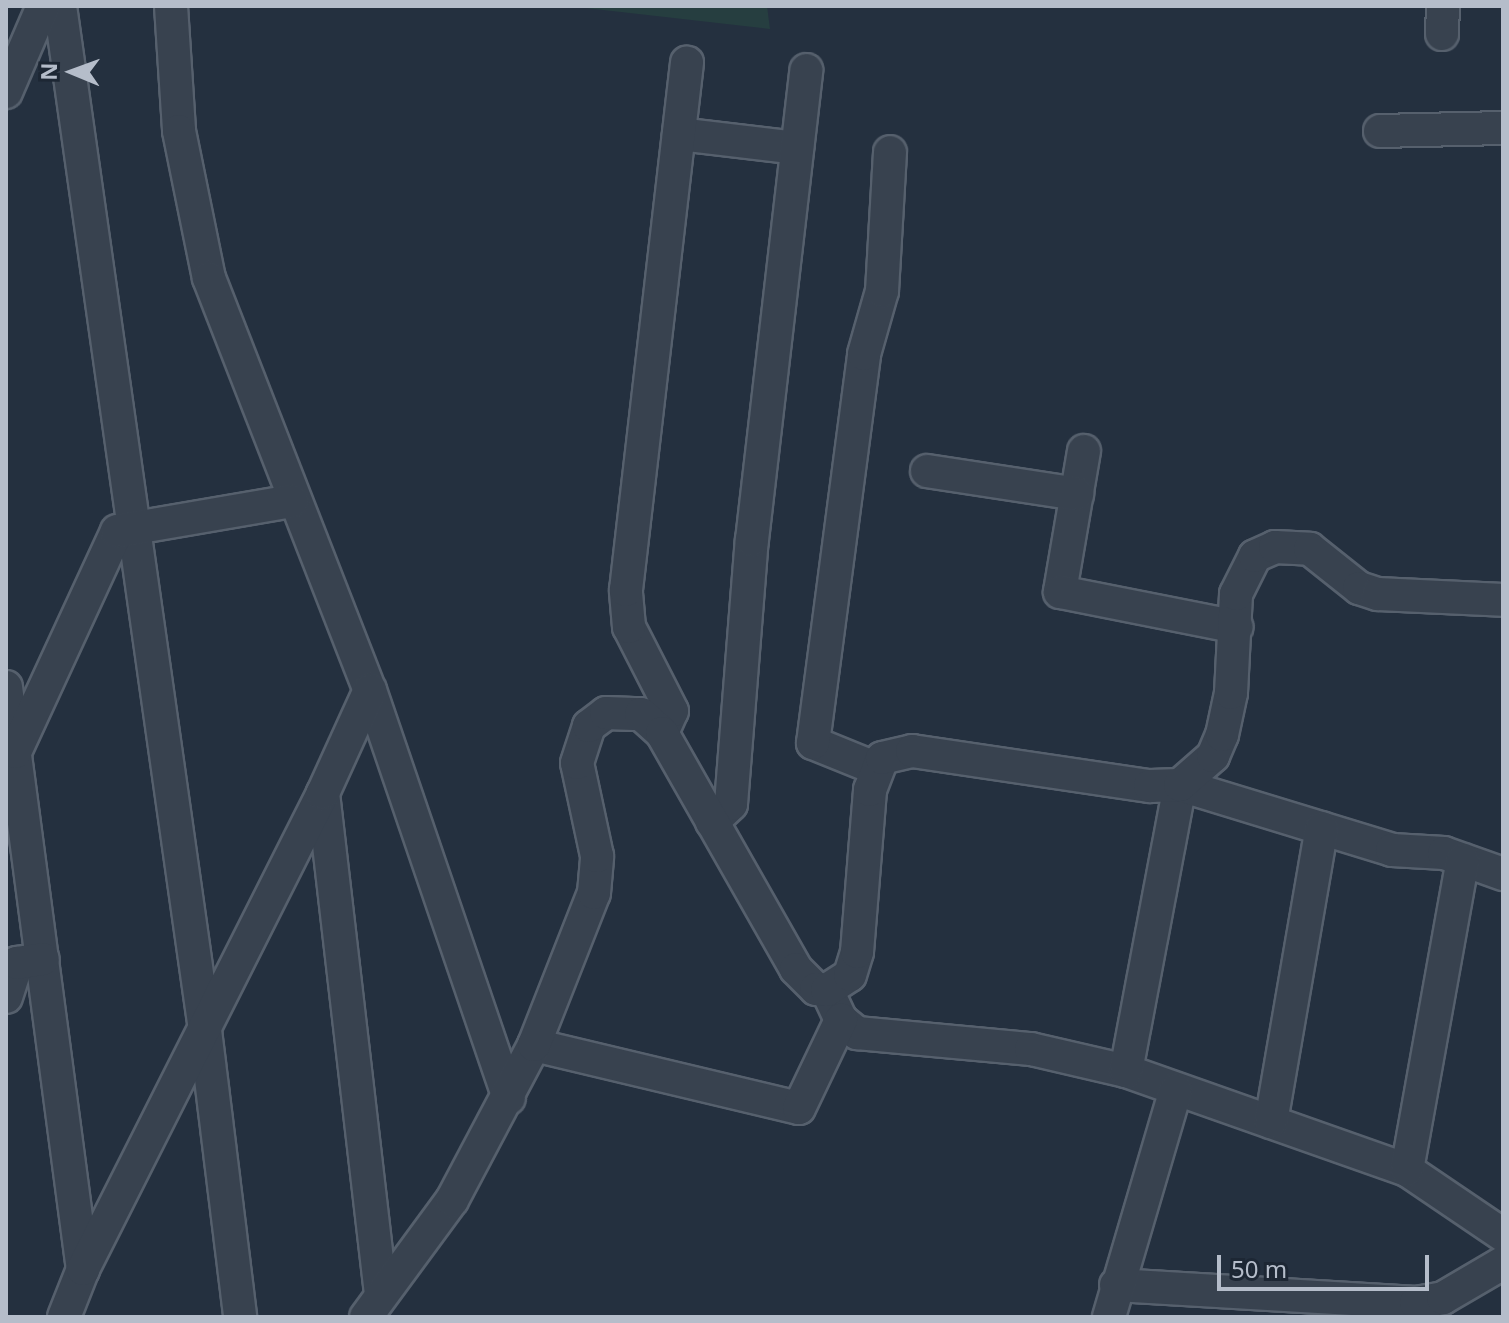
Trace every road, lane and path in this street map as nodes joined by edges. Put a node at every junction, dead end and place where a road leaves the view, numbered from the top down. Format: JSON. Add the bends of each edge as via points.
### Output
{"nodes":[{"id":1,"x":43,"y":6,"type":"edge"},
{"id":2,"x":60,"y":6,"type":"edge"},
{"id":3,"x":171,"y":6,"type":"edge"},
{"id":4,"x":687,"y":63,"type":"dead end"},
{"id":5,"x":806,"y":70,"type":"dead end"},
{"id":6,"x":6,"y":92,"type":"edge"},
{"id":7,"x":1503,"y":128,"type":"edge"},
{"id":8,"x":1380,"y":131,"type":"dead end"},
{"id":9,"x":679,"y":134,"type":"junction"},
{"id":10,"x":797,"y":148,"type":"junction"},
{"id":11,"x":890,"y":152,"type":"dead end"},
{"id":12,"x":1084,"y":451,"type":"dead end"},
{"id":13,"x":927,"y":471,"type":"dead end"},
{"id":14,"x":1077,"y":494,"type":"junction"},
{"id":15,"x":292,"y":501,"type":"junction"},
{"id":16,"x":134,"y":529,"type":"junction"},
{"id":17,"x":1503,"y":600,"type":"edge"},
{"id":18,"x":1237,"y":627,"type":"junction"},
{"id":19,"x":6,"y":687,"type":"edge"},
{"id":20,"x":370,"y":690,"type":"junction"},
{"id":21,"x":662,"y":733,"type":"junction"},
{"id":22,"x":15,"y":752,"type":"junction"},
{"id":23,"x":875,"y":768,"type":"junction"},
{"id":24,"x":1180,"y":785,"type":"junction"},
{"id":25,"x":323,"y":793,"type":"junction"},
{"id":26,"x":712,"y":822,"type":"junction"},
{"id":27,"x":1322,"y":828,"type":"junction"},
{"id":28,"x":1463,"y":860,"type":"junction"},
{"id":29,"x":1503,"y":874,"type":"edge"},
{"id":30,"x":43,"y":959,"type":"junction"},
{"id":31,"x":827,"y":990,"type":"junction"},
{"id":32,"x":6,"y":997,"type":"edge"},
{"id":33,"x":841,"y":1020,"type":"junction"},
{"id":34,"x":205,"y":1030,"type":"junction"},
{"id":35,"x":534,"y":1045,"type":"junction"},
{"id":36,"x":1126,"y":1071,"type":"junction"},
{"id":37,"x":1176,"y":1090,"type":"junction"},
{"id":38,"x":509,"y":1098,"type":"junction"},
{"id":39,"x":1271,"y":1122,"type":"junction"},
{"id":40,"x":1407,"y":1170,"type":"junction"},
{"id":41,"x":1503,"y":1235,"type":"edge"},
{"id":42,"x":1503,"y":1263,"type":"edge"},
{"id":43,"x":83,"y":1269,"type":"junction"},
{"id":44,"x":1116,"y":1285,"type":"junction"},
{"id":45,"x":374,"y":1306,"type":"edge"},
{"id":46,"x":64,"y":1317,"type":"edge"},
{"id":47,"x":86,"y":1317,"type":"edge"},
{"id":48,"x":240,"y":1317,"type":"edge"},
{"id":49,"x":1109,"y":1317,"type":"edge"}],
"edges":[{"from":1,"to":6,"type":"street"},
{"from":2,"to":16,"type":"street"},
{"from":3,"to":15,"type":"street","via":[[179,131],[209,278]]},
{"from":4,"to":9,"type":"street"},
{"from":5,"to":10,"type":"street"},
{"from":7,"to":8,"type":"street"},
{"from":9,"to":10,"type":"street"},
{"from":9,"to":21,"type":"street","via":[[626,590],[629,627],[672,711]]},
{"from":10,"to":26,"type":"street","via":[[752,540],[731,804]]},
{"from":11,"to":23,"type":"street","via":[[882,291],[864,354],[813,743]]},
{"from":12,"to":14,"type":"street"},
{"from":13,"to":14,"type":"street"},
{"from":14,"to":18,"type":"street","via":[[1060,592]]},
{"from":15,"to":16,"type":"street"},
{"from":15,"to":20,"type":"street"},
{"from":16,"to":22,"type":"street","via":[[117,531]]},
{"from":16,"to":34,"type":"street"},
{"from":17,"to":18,"type":"street","via":[[1378,594],[1359,588],[1310,549],[1275,547],[1255,556],[1243,573],[1236,594]]},
{"from":18,"to":24,"type":"street","via":[[1222,735],[1213,756]]},
{"from":19,"to":22,"type":"street"},
{"from":20,"to":25,"type":"street"},
{"from":20,"to":38,"type":"street"},
{"from":21,"to":26,"type":"street"},
{"from":21,"to":35,"type":"street","via":[[641,714],[624,710],[598,719],[581,743],[579,782],[597,856],[594,893]]},
{"from":22,"to":30,"type":"street"},
{"from":23,"to":24,"type":"street","via":[[894,751],[912,751],[1150,786]]},
{"from":23,"to":31,"type":"street","via":[[857,952],[850,975]]},
{"from":24,"to":27,"type":"street"},
{"from":24,"to":36,"type":"street"},
{"from":25,"to":34,"type":"street"},
{"from":25,"to":45,"type":"street"},
{"from":26,"to":31,"type":"street","via":[[796,969],[816,989]]},
{"from":27,"to":28,"type":"street","via":[[1392,850]]},
{"from":27,"to":39,"type":"street"},
{"from":28,"to":29,"type":"street"},
{"from":28,"to":40,"type":"street"},
{"from":30,"to":32,"type":"street","via":[[17,963]]},
{"from":30,"to":43,"type":"street"},
{"from":31,"to":33,"type":"street"},
{"from":33,"to":35,"type":"street","via":[[799,1108]]},
{"from":33,"to":36,"type":"street","via":[[857,1033],[1031,1049]]},
{"from":34,"to":43,"type":"street"},
{"from":34,"to":48,"type":"street"},
{"from":35,"to":38,"type":"street"},
{"from":36,"to":37,"type":"street"},
{"from":37,"to":39,"type":"street"},
{"from":37,"to":44,"type":"street"},
{"from":38,"to":45,"type":"street","via":[[452,1200]]},
{"from":39,"to":40,"type":"street"},
{"from":40,"to":41,"type":"street"},
{"from":42,"to":44,"type":"street","via":[[1443,1298],[1416,1303]]},
{"from":43,"to":46,"type":"street"},
{"from":43,"to":47,"type":"street"},
{"from":44,"to":49,"type":"street"}]}
